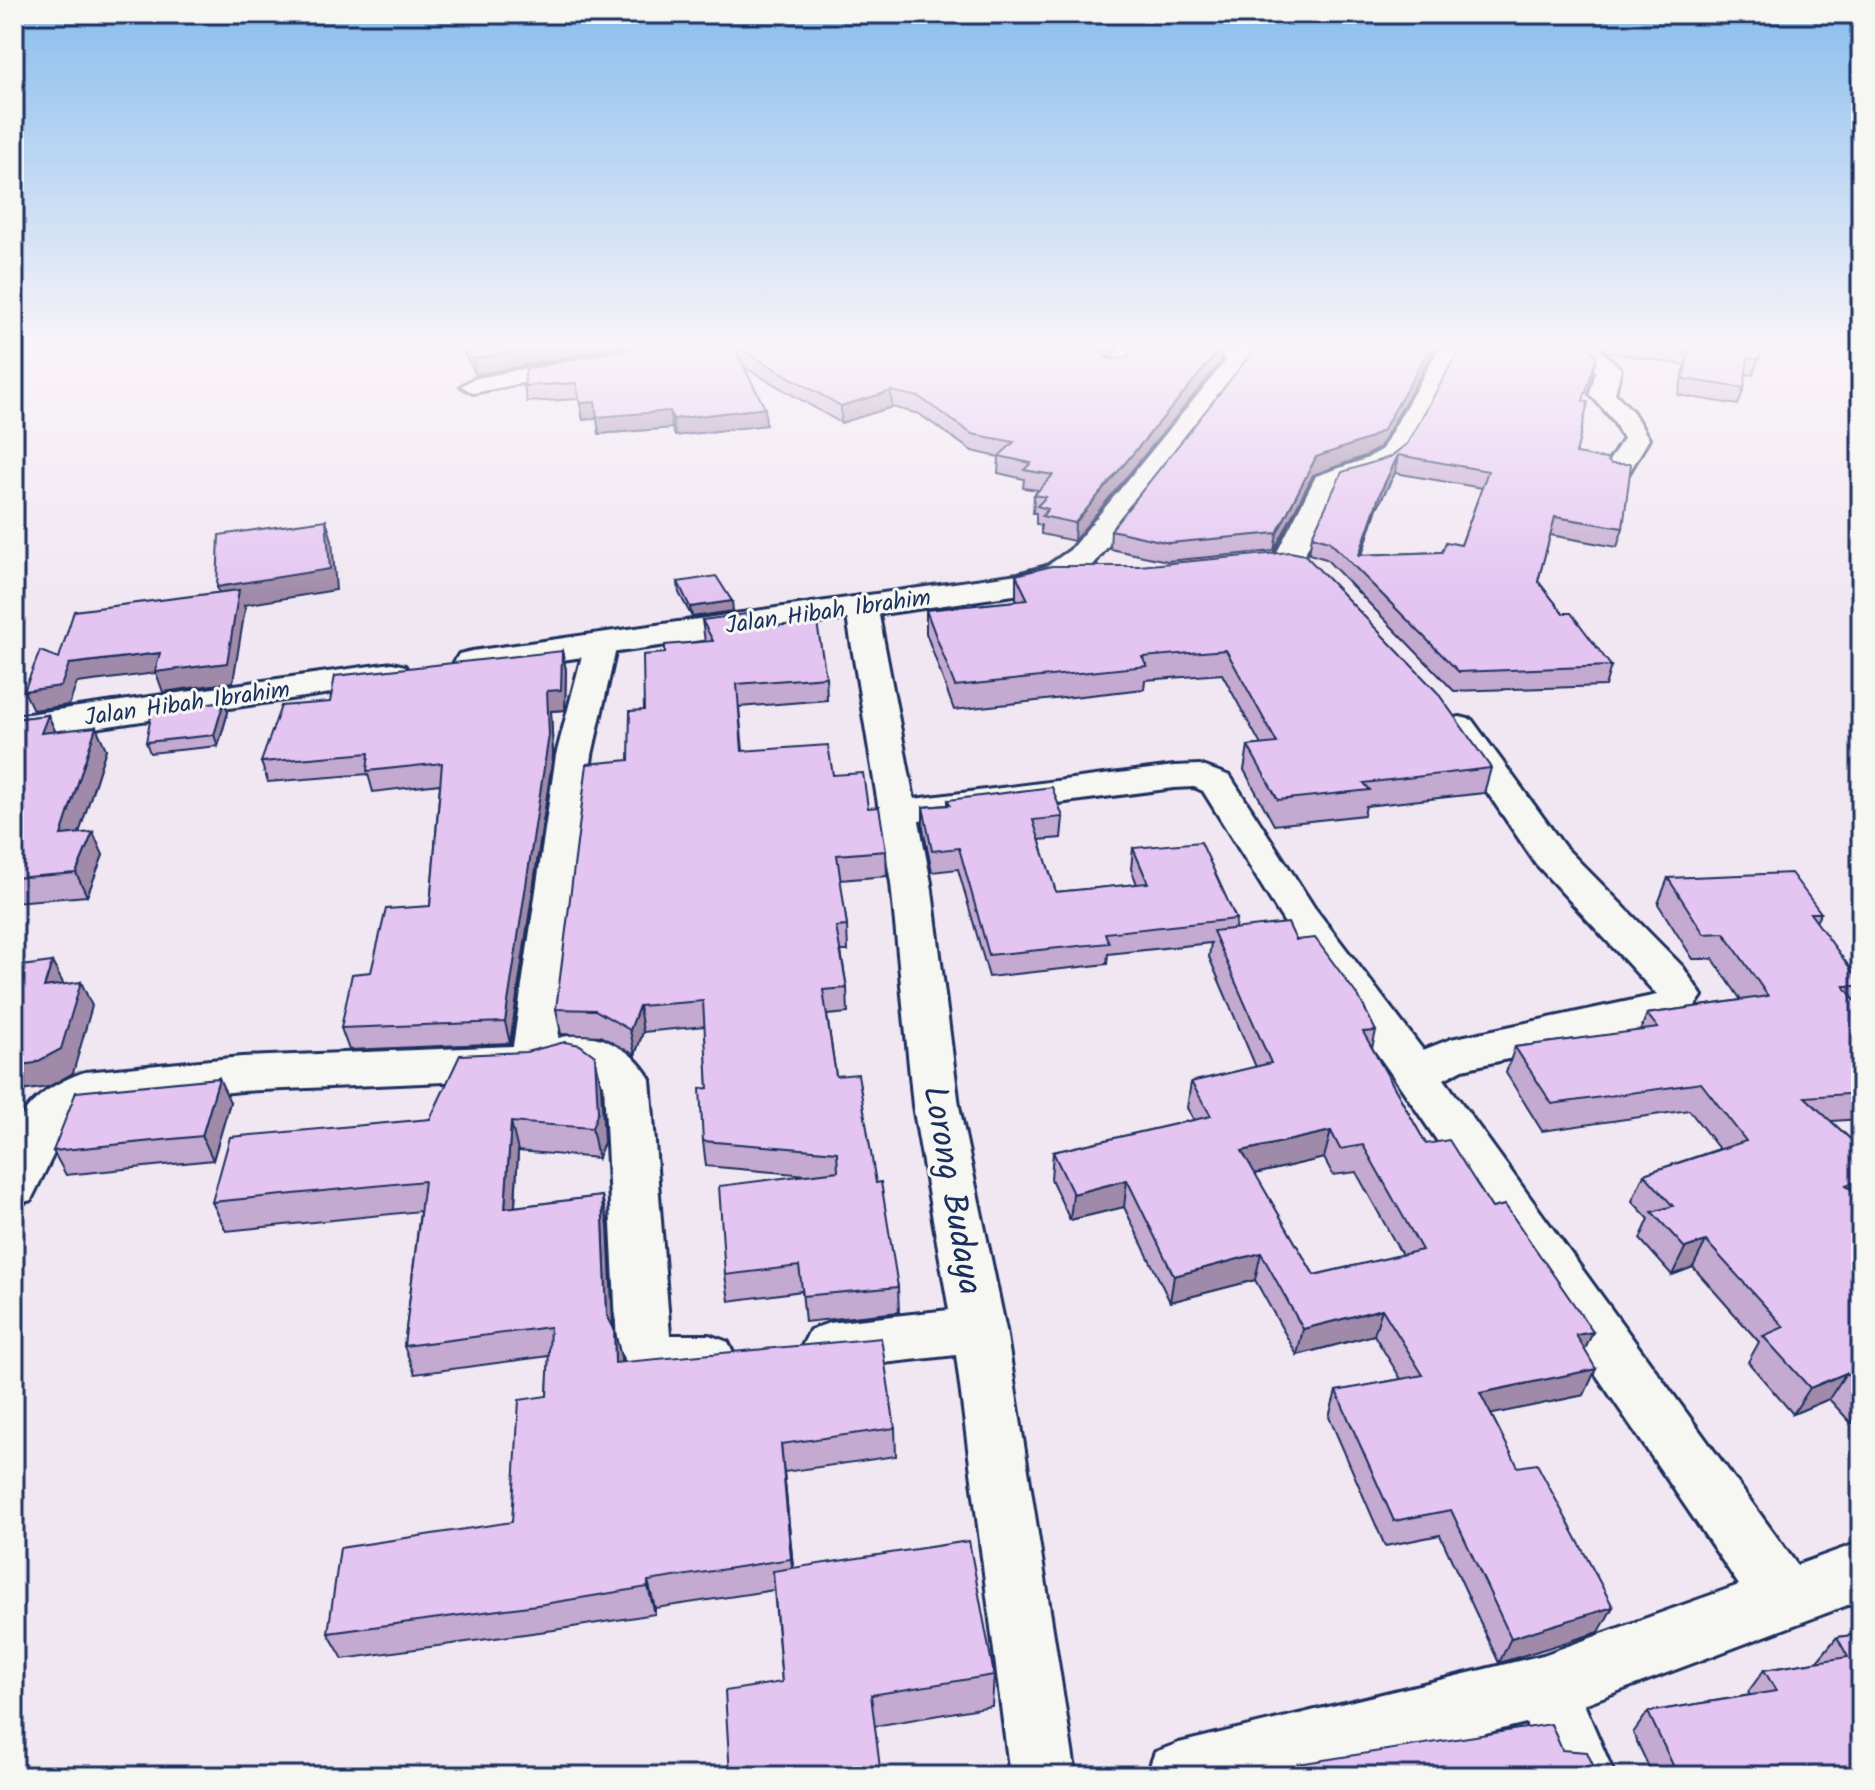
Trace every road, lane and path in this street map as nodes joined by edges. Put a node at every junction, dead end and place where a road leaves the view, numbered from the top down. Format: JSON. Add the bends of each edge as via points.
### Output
{"nodes":[{"id":1,"x":1186,"y":429,"type":"edge"},
{"id":2,"x":1406,"y":429,"type":"edge"},
{"id":3,"x":1630,"y":429,"type":"edge"},
{"id":4,"x":1616,"y":472,"type":"edge"},
{"id":5,"x":1288,"y":566,"type":"edge"},
{"id":6,"x":1059,"y":573,"type":"junction"},
{"id":7,"x":1106,"y":575,"type":"edge"},
{"id":8,"x":861,"y":605,"type":"junction"},
{"id":9,"x":601,"y":644,"type":"junction"},
{"id":10,"x":1436,"y":696,"type":"edge"},
{"id":11,"x":14,"y":728,"type":"edge"},
{"id":12,"x":896,"y":813,"type":"junction"},
{"id":13,"x":533,"y":1062,"type":"junction"},
{"id":14,"x":1416,"y":1074,"type":"junction"},
{"id":15,"x":14,"y":1186,"type":"edge"},
{"id":16,"x":979,"y":1330,"type":"junction"},
{"id":17,"x":1861,"y":1571,"type":"edge"},
{"id":18,"x":1785,"y":1600,"type":"junction"},
{"id":19,"x":1543,"y":1687,"type":"junction"},
{"id":20,"x":1043,"y":1776,"type":"edge"},
{"id":21,"x":1179,"y":1776,"type":"edge"},
{"id":22,"x":1582,"y":1776,"type":"edge"}],
"edges":[{"from":1,"to":6,"type":"street","name":"Jalan Hibah Ibrahim","via":[[1082,557]]},
{"from":2,"to":5,"type":"street","via":[[1392,454],[1376,465],[1326,482]]},
{"from":3,"to":4,"type":"street","via":[[1636,439]]},
{"from":6,"to":7,"type":"street"},
{"from":6,"to":8,"type":"street","name":"Jalan Hibah Ibrahim","via":[[1021,584]]},
{"from":8,"to":9,"type":"street","name":"Jalan Hibah Ibrahim"},
{"from":8,"to":12,"type":"street","name":"Lorong Budaya"},
{"from":9,"to":11,"type":"street","name":"Jalan Hibah Ibrahim"},
{"from":9,"to":13,"type":"street","via":[[574,755]]},
{"from":10,"to":14,"type":"street","via":[[1550,855],[1668,977],[1680,996],[1670,1009],[1451,1055]]},
{"from":12,"to":14,"type":"street","via":[[1174,777],[1209,778],[1300,916]]},
{"from":12,"to":16,"type":"street","name":"Lorong Budaya","via":[[911,883],[936,1106]]},
{"from":13,"to":15,"type":"street","via":[[242,1074],[85,1089],[64,1096],[52,1109]]},
{"from":13,"to":16,"type":"street","via":[[579,1048],[608,1057],[627,1079],[644,1344],[657,1359],[695,1360]]},
{"from":14,"to":18,"type":"street"},
{"from":16,"to":20,"type":"street","name":"Lorong Budaya"},
{"from":17,"to":18,"type":"street"},
{"from":18,"to":19,"type":"street"},
{"from":19,"to":21,"type":"street"},
{"from":19,"to":22,"type":"street"}]}
